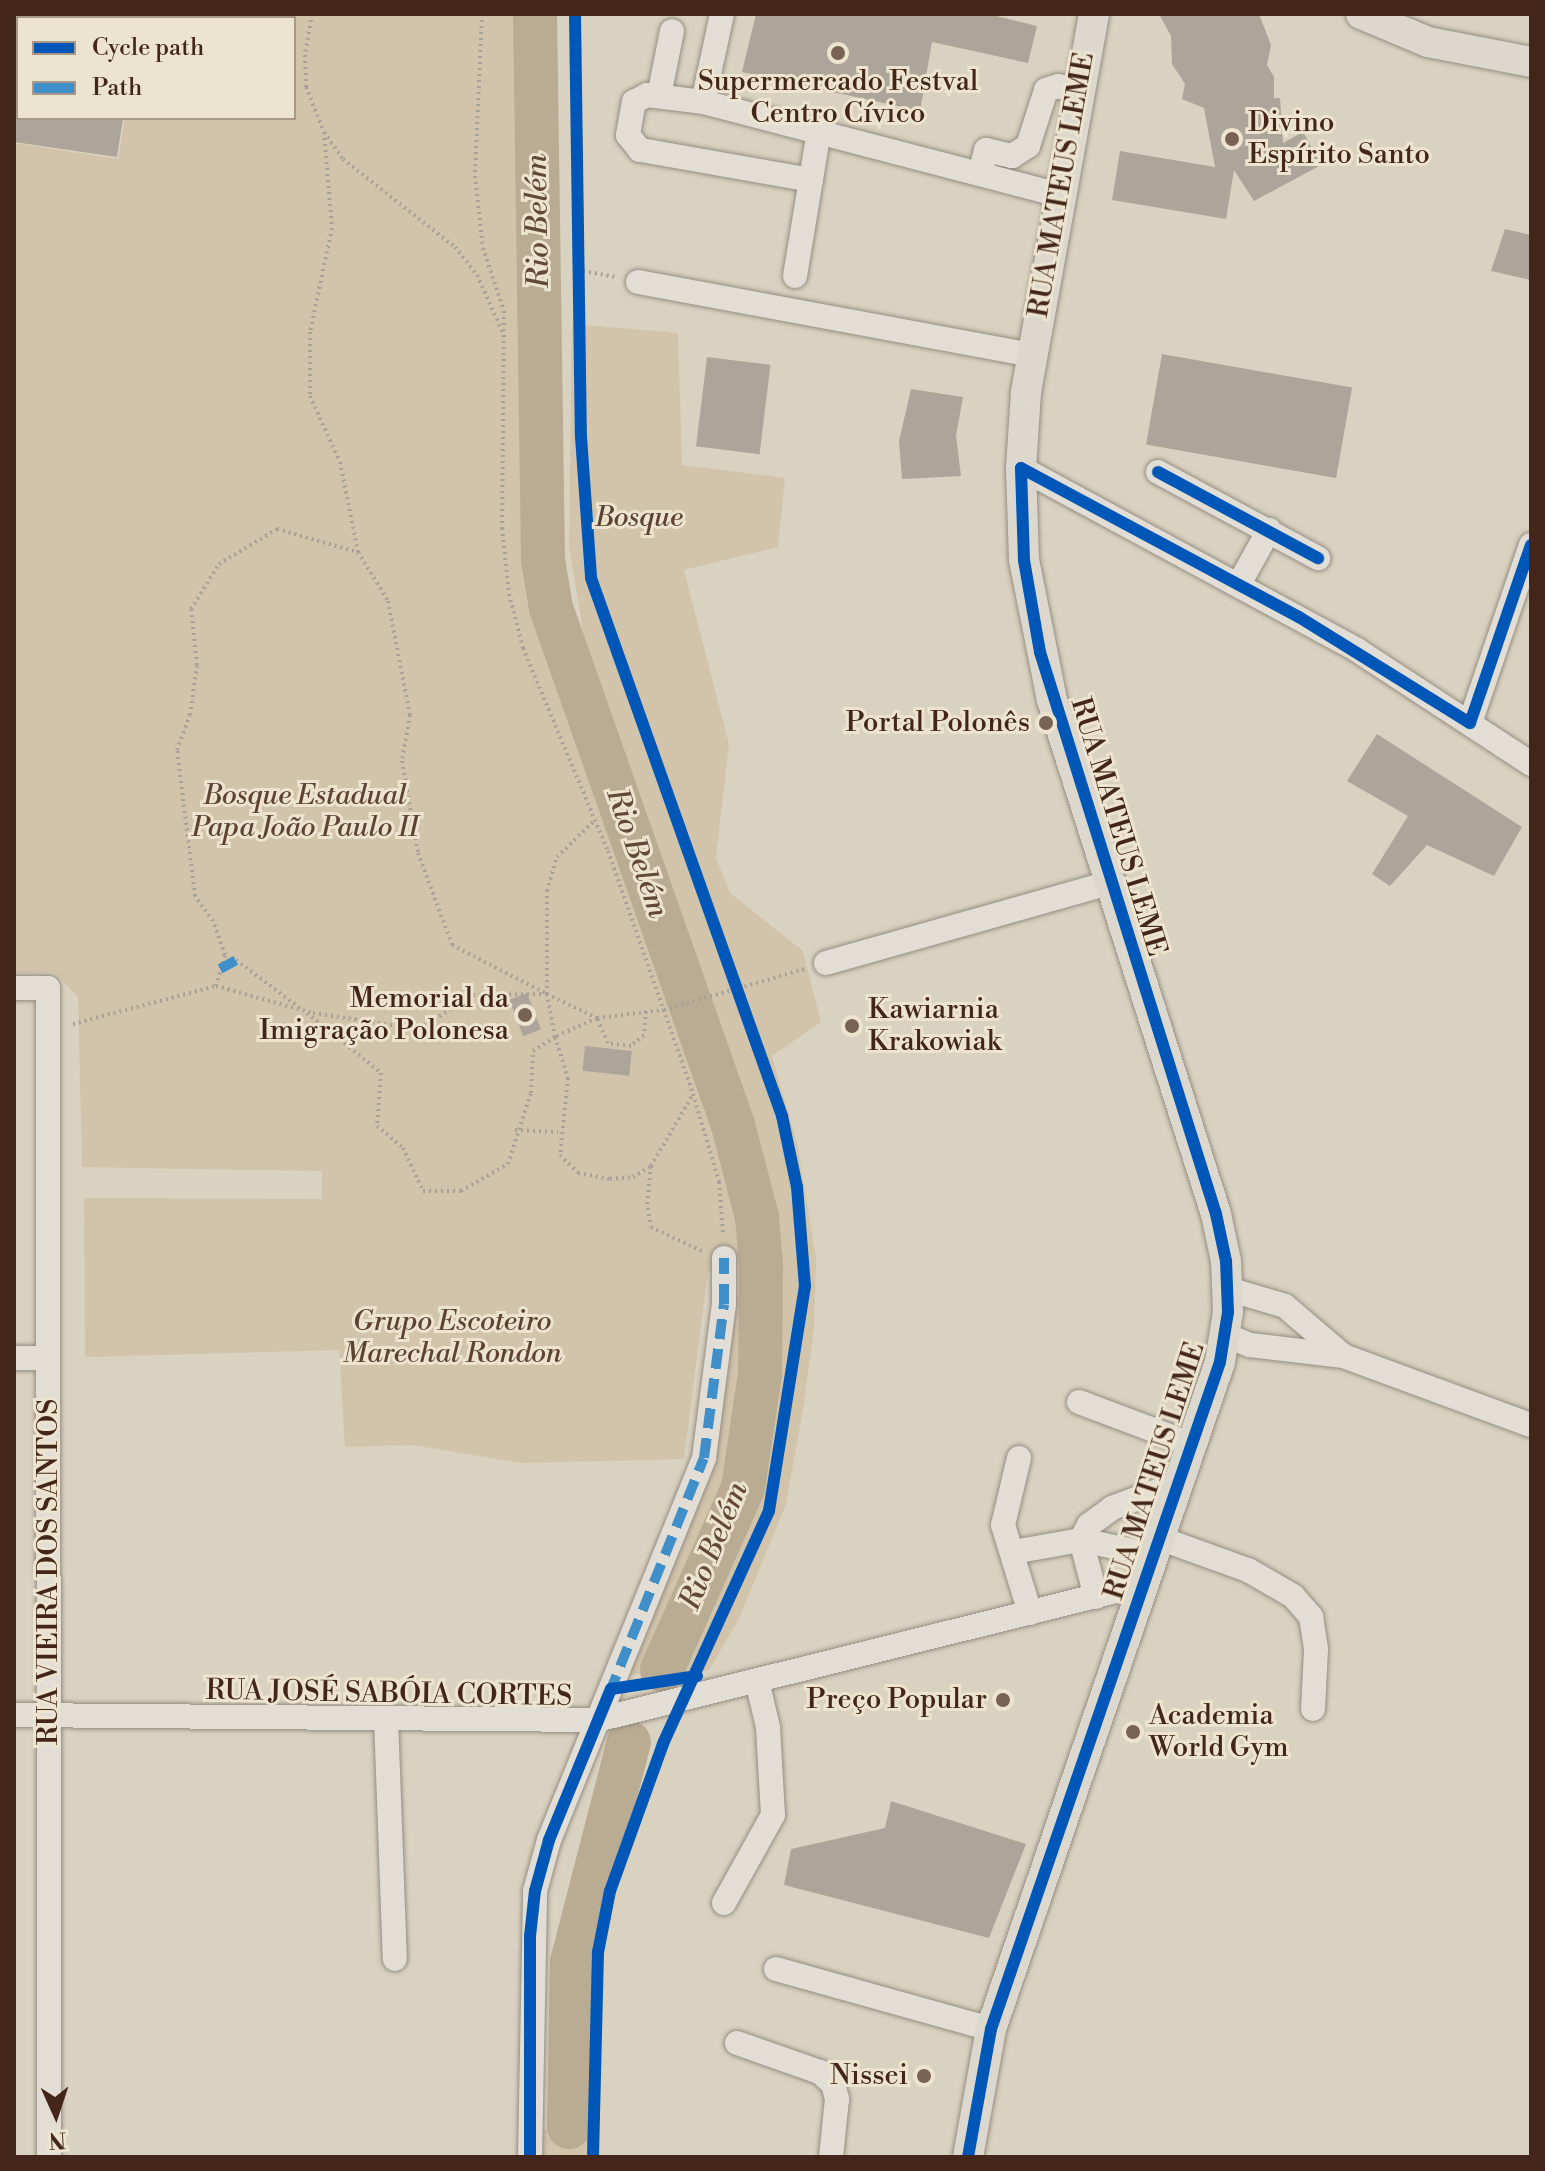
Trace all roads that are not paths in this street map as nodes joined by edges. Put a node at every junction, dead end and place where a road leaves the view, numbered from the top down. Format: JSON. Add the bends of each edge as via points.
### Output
{"nodes":[{"id":1,"x":722,"y":14,"type":"edge"},
{"id":2,"x":1094,"y":14,"type":"edge"},
{"id":3,"x":1361,"y":14,"type":"edge"},
{"id":4,"x":1399,"y":23,"type":"edge"},
{"id":5,"x":672,"y":31,"type":"dead end"},
{"id":6,"x":1531,"y":62,"type":"edge"},
{"id":7,"x":1079,"y":91,"type":"junction"},
{"id":8,"x":659,"y":96,"type":"junction"},
{"id":9,"x":703,"y":102,"type":"junction"},
{"id":10,"x":819,"y":131,"type":"junction"},
{"id":11,"x":983,"y":161,"type":"junction"},
{"id":12,"x":811,"y":180,"type":"junction"},
{"id":13,"x":1060,"y":195,"type":"junction"},
{"id":14,"x":795,"y":276,"type":"dead end"},
{"id":15,"x":638,"y":282,"type":"road end"},
{"id":16,"x":1032,"y":355,"type":"junction"},
{"id":17,"x":1021,"y":468,"type":"junction"},
{"id":18,"x":1158,"y":472,"type":"dead end"},
{"id":19,"x":1269,"y":530,"type":"junction"},
{"id":20,"x":1531,"y":545,"type":"edge"},
{"id":21,"x":1318,"y":558,"type":"dead end"},
{"id":22,"x":1239,"y":584,"type":"junction"},
{"id":23,"x":1470,"y":723,"type":"junction"},
{"id":24,"x":1531,"y":764,"type":"edge"},
{"id":25,"x":1109,"y":883,"type":"junction"},
{"id":26,"x":826,"y":963,"type":"road end"},
{"id":27,"x":14,"y":988,"type":"edge"},
{"id":28,"x":724,"y":1258,"type":"road end"},
{"id":29,"x":1228,"y":1289,"type":"junction"},
{"id":30,"x":1225,"y":1335,"type":"junction"},
{"id":31,"x":1343,"y":1356,"type":"junction"},
{"id":32,"x":14,"y":1358,"type":"edge"},
{"id":33,"x":48,"y":1358,"type":"junction"},
{"id":34,"x":1079,"y":1402,"type":"dead end"},
{"id":35,"x":1531,"y":1425,"type":"edge"},
{"id":36,"x":1191,"y":1444,"type":"junction"},
{"id":37,"x":1019,"y":1458,"type":"dead end"},
{"id":38,"x":1178,"y":1483,"type":"junction"},
{"id":39,"x":1081,"y":1540,"type":"junction"},
{"id":40,"x":1156,"y":1547,"type":"junction"},
{"id":41,"x":1013,"y":1552,"type":"junction"},
{"id":42,"x":1144,"y":1584,"type":"junction"},
{"id":43,"x":1096,"y":1597,"type":"junction"},
{"id":44,"x":1030,"y":1613,"type":"junction"},
{"id":45,"x":757,"y":1681,"type":"junction"},
{"id":46,"x":1313,"y":1709,"type":"dead end"},
{"id":47,"x":14,"y":1715,"type":"edge"},
{"id":48,"x":49,"y":1715,"type":"junction"},
{"id":49,"x":386,"y":1718,"type":"junction"},
{"id":50,"x":597,"y":1720,"type":"junction"},
{"id":51,"x":724,"y":1903,"type":"dead end"},
{"id":52,"x":395,"y":1959,"type":"dead end"},
{"id":53,"x":776,"y":1969,"type":"dead end"},
{"id":54,"x":991,"y":2029,"type":"junction"},
{"id":55,"x":737,"y":2043,"type":"dead end"},
{"id":56,"x":49,"y":2157,"type":"edge"},
{"id":57,"x":530,"y":2157,"type":"edge"},
{"id":58,"x":831,"y":2157,"type":"edge"},
{"id":59,"x":968,"y":2157,"type":"edge"}],
"edges":[{"from":1,"to":9,"type":"street"},
{"from":2,"to":7,"type":"main road","name":"RUA MATEUS LEME"},
{"from":3,"to":4,"type":"main road"},
{"from":4,"to":6,"type":"main road"},
{"from":5,"to":8,"type":"street"},
{"from":7,"to":11,"type":"street","via":[[1058,86],[1046,90],[1020,155]]},
{"from":7,"to":13,"type":"main road","name":"RUA MATEUS LEME"},
{"from":8,"to":9,"type":"street"},
{"from":8,"to":12,"type":"street","via":[[639,96],[634,102],[628,135],[640,150]]},
{"from":9,"to":10,"type":"street"},
{"from":10,"to":11,"type":"street"},
{"from":10,"to":12,"type":"street"},
{"from":11,"to":13,"type":"street"},
{"from":12,"to":14,"type":"street"},
{"from":13,"to":16,"type":"main road","name":"RUA MATEUS LEME"},
{"from":15,"to":16,"type":"street"},
{"from":16,"to":17,"type":"main road","name":"RUA MATEUS LEME"},
{"from":17,"to":22,"type":"street"},
{"from":17,"to":25,"type":"main road","name":"RUA MATEUS LEME","via":[[1029,604],[1052,700]]},
{"from":18,"to":19,"type":"street"},
{"from":19,"to":21,"type":"street"},
{"from":19,"to":22,"type":"street"},
{"from":20,"to":23,"type":"street"},
{"from":22,"to":23,"type":"street"},
{"from":23,"to":24,"type":"street"},
{"from":25,"to":26,"type":"street"},
{"from":25,"to":29,"type":"main road","name":"RUA MATEUS LEME","via":[[1216,1214]]},
{"from":27,"to":33,"type":"street","name":"RUA VIEIRA DOS SANTOS","via":[[48,988]]},
{"from":28,"to":50,"type":"street","via":[[724,1304],[704,1458]]},
{"from":29,"to":30,"type":"main road","name":"RUA MATEUS LEME"},
{"from":29,"to":31,"type":"street","via":[[1272,1299]]},
{"from":30,"to":31,"type":"street","via":[[1250,1345]]},
{"from":30,"to":36,"type":"main road","name":"RUA MATEUS LEME"},
{"from":31,"to":35,"type":"street"},
{"from":32,"to":33,"type":"street"},
{"from":33,"to":48,"type":"street","name":"RUA VIEIRA DOS SANTOS"},
{"from":34,"to":36,"type":"street"},
{"from":36,"to":38,"type":"main road","name":"RUA MATEUS LEME"},
{"from":37,"to":41,"type":"street","via":[[1003,1525]]},
{"from":38,"to":39,"type":"street","via":[[1100,1515]]},
{"from":38,"to":40,"type":"main road","name":"RUA MATEUS LEME"},
{"from":39,"to":40,"type":"street"},
{"from":39,"to":41,"type":"street"},
{"from":39,"to":43,"type":"street"},
{"from":40,"to":42,"type":"main road","name":"RUA MATEUS LEME"},
{"from":40,"to":46,"type":"street","via":[[1248,1570],[1293,1596],[1311,1617],[1316,1650]]},
{"from":41,"to":44,"type":"street"},
{"from":42,"to":43,"type":"street","name":"RUA JOSÉ SABÓIA CORTES"},
{"from":42,"to":54,"type":"main road","name":"RUA MATEUS LEME"},
{"from":43,"to":44,"type":"street","name":"RUA JOSÉ SABÓIA CORTES"},
{"from":44,"to":45,"type":"street","name":"RUA JOSÉ SABÓIA CORTES"},
{"from":45,"to":50,"type":"street","name":"RUA JOSÉ SABÓIA CORTES"},
{"from":45,"to":51,"type":"street","via":[[768,1727],[773,1815]]},
{"from":47,"to":48,"type":"street","name":"RUA JOSÉ SABÓIA CORTES"},
{"from":48,"to":49,"type":"street","name":"RUA JOSÉ SABÓIA CORTES"},
{"from":48,"to":56,"type":"street","name":"RUA VIEIRA DOS SANTOS"},
{"from":49,"to":50,"type":"street","name":"RUA JOSÉ SABÓIA CORTES"},
{"from":49,"to":52,"type":"street"},
{"from":50,"to":57,"type":"street","via":[[549,1840],[535,1891]]},
{"from":53,"to":54,"type":"street"},
{"from":54,"to":59,"type":"main road","name":"RUA MATEUS LEME"},
{"from":55,"to":58,"type":"street","via":[[820,2072],[833,2084],[837,2099]]}]}
